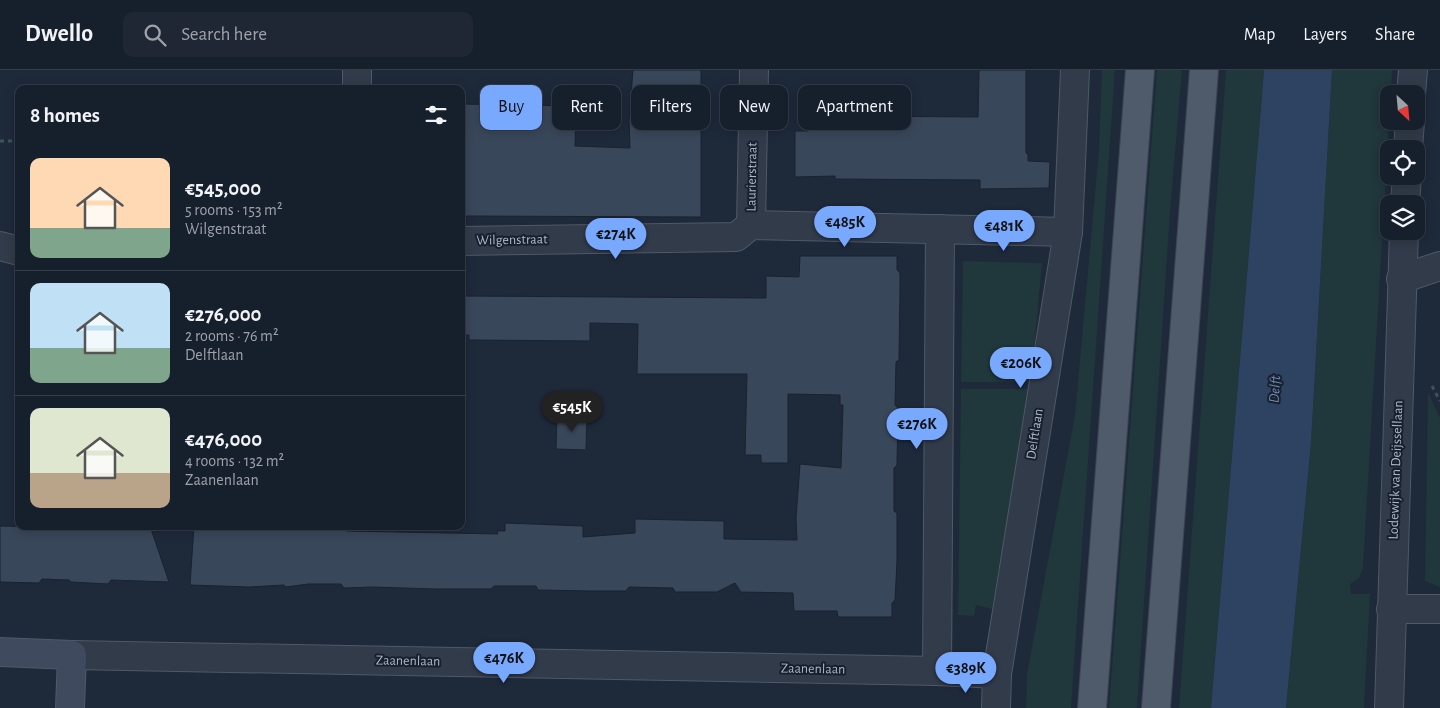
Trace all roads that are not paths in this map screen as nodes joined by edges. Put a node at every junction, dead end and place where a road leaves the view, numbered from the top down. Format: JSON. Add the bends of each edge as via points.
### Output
{"nodes":[{"id":1,"x":357,"y":70,"type":"edge"},
{"id":2,"x":754,"y":70,"type":"edge"},
{"id":3,"x":1076,"y":70,"type":"edge"},
{"id":4,"x":1140,"y":70,"type":"edge"},
{"id":5,"x":1204,"y":70,"type":"edge"},
{"id":6,"x":1413,"y":70,"type":"edge"},
{"id":7,"x":357,"y":85,"type":"edge"},
{"id":8,"x":1412,"y":85,"type":"edge"},
{"id":9,"x":751,"y":225,"type":"junction"},
{"id":10,"x":940,"y":230,"type":"junction"},
{"id":11,"x":1068,"y":232,"type":"junction"},
{"id":12,"x":1403,"y":240,"type":"edge"},
{"id":13,"x":465,"y":241,"type":"edge"},
{"id":14,"x":0,"y":246,"type":"edge"},
{"id":15,"x":15,"y":250,"type":"edge"},
{"id":16,"x":1440,"y":266,"type":"edge"},
{"id":17,"x":1401,"y":279,"type":"junction"},
{"id":18,"x":1391,"y":609,"type":"junction"},
{"id":19,"x":1440,"y":610,"type":"edge"},
{"id":20,"x":0,"y":652,"type":"edge"},
{"id":21,"x":72,"y":656,"type":"junction"},
{"id":22,"x":937,"y":671,"type":"junction"},
{"id":23,"x":997,"y":674,"type":"junction"},
{"id":24,"x":70,"y":708,"type":"edge"},
{"id":25,"x":996,"y":708,"type":"edge"},
{"id":26,"x":1092,"y":708,"type":"edge"},
{"id":27,"x":1156,"y":708,"type":"edge"},
{"id":28,"x":1389,"y":708,"type":"edge"}],
"edges":[{"from":1,"to":7,"type":"street"},
{"from":2,"to":9,"type":"street","name":"Laurierstraat"},
{"from":3,"to":11,"type":"street","name":"Delftlaan"},
{"from":4,"to":26,"type":"main road"},
{"from":5,"to":27,"type":"main road"},
{"from":6,"to":8,"type":"street"},
{"from":9,"to":10,"type":"street"},
{"from":9,"to":13,"type":"street","name":"Wilgenstraat","via":[[736,237]]},
{"from":10,"to":11,"type":"street"},
{"from":10,"to":22,"type":"street"},
{"from":11,"to":23,"type":"street","name":"Delftlaan"},
{"from":12,"to":17,"type":"street","name":"Lodewijk van Deijssellaan"},
{"from":14,"to":15,"type":"street"},
{"from":16,"to":17,"type":"street"},
{"from":17,"to":18,"type":"street","name":"Lodewijk van Deijssellaan"},
{"from":18,"to":19,"type":"street"},
{"from":18,"to":28,"type":"street","name":"Lodewijk van Deijssellaan"},
{"from":20,"to":21,"type":"street","name":"Zaanenlaan"},
{"from":21,"to":22,"type":"street","name":"Zaanenlaan"},
{"from":21,"to":24,"type":"street"},
{"from":22,"to":23,"type":"street","name":"Zaanenlaan"},
{"from":23,"to":25,"type":"street","name":"Delftlaan"}]}
